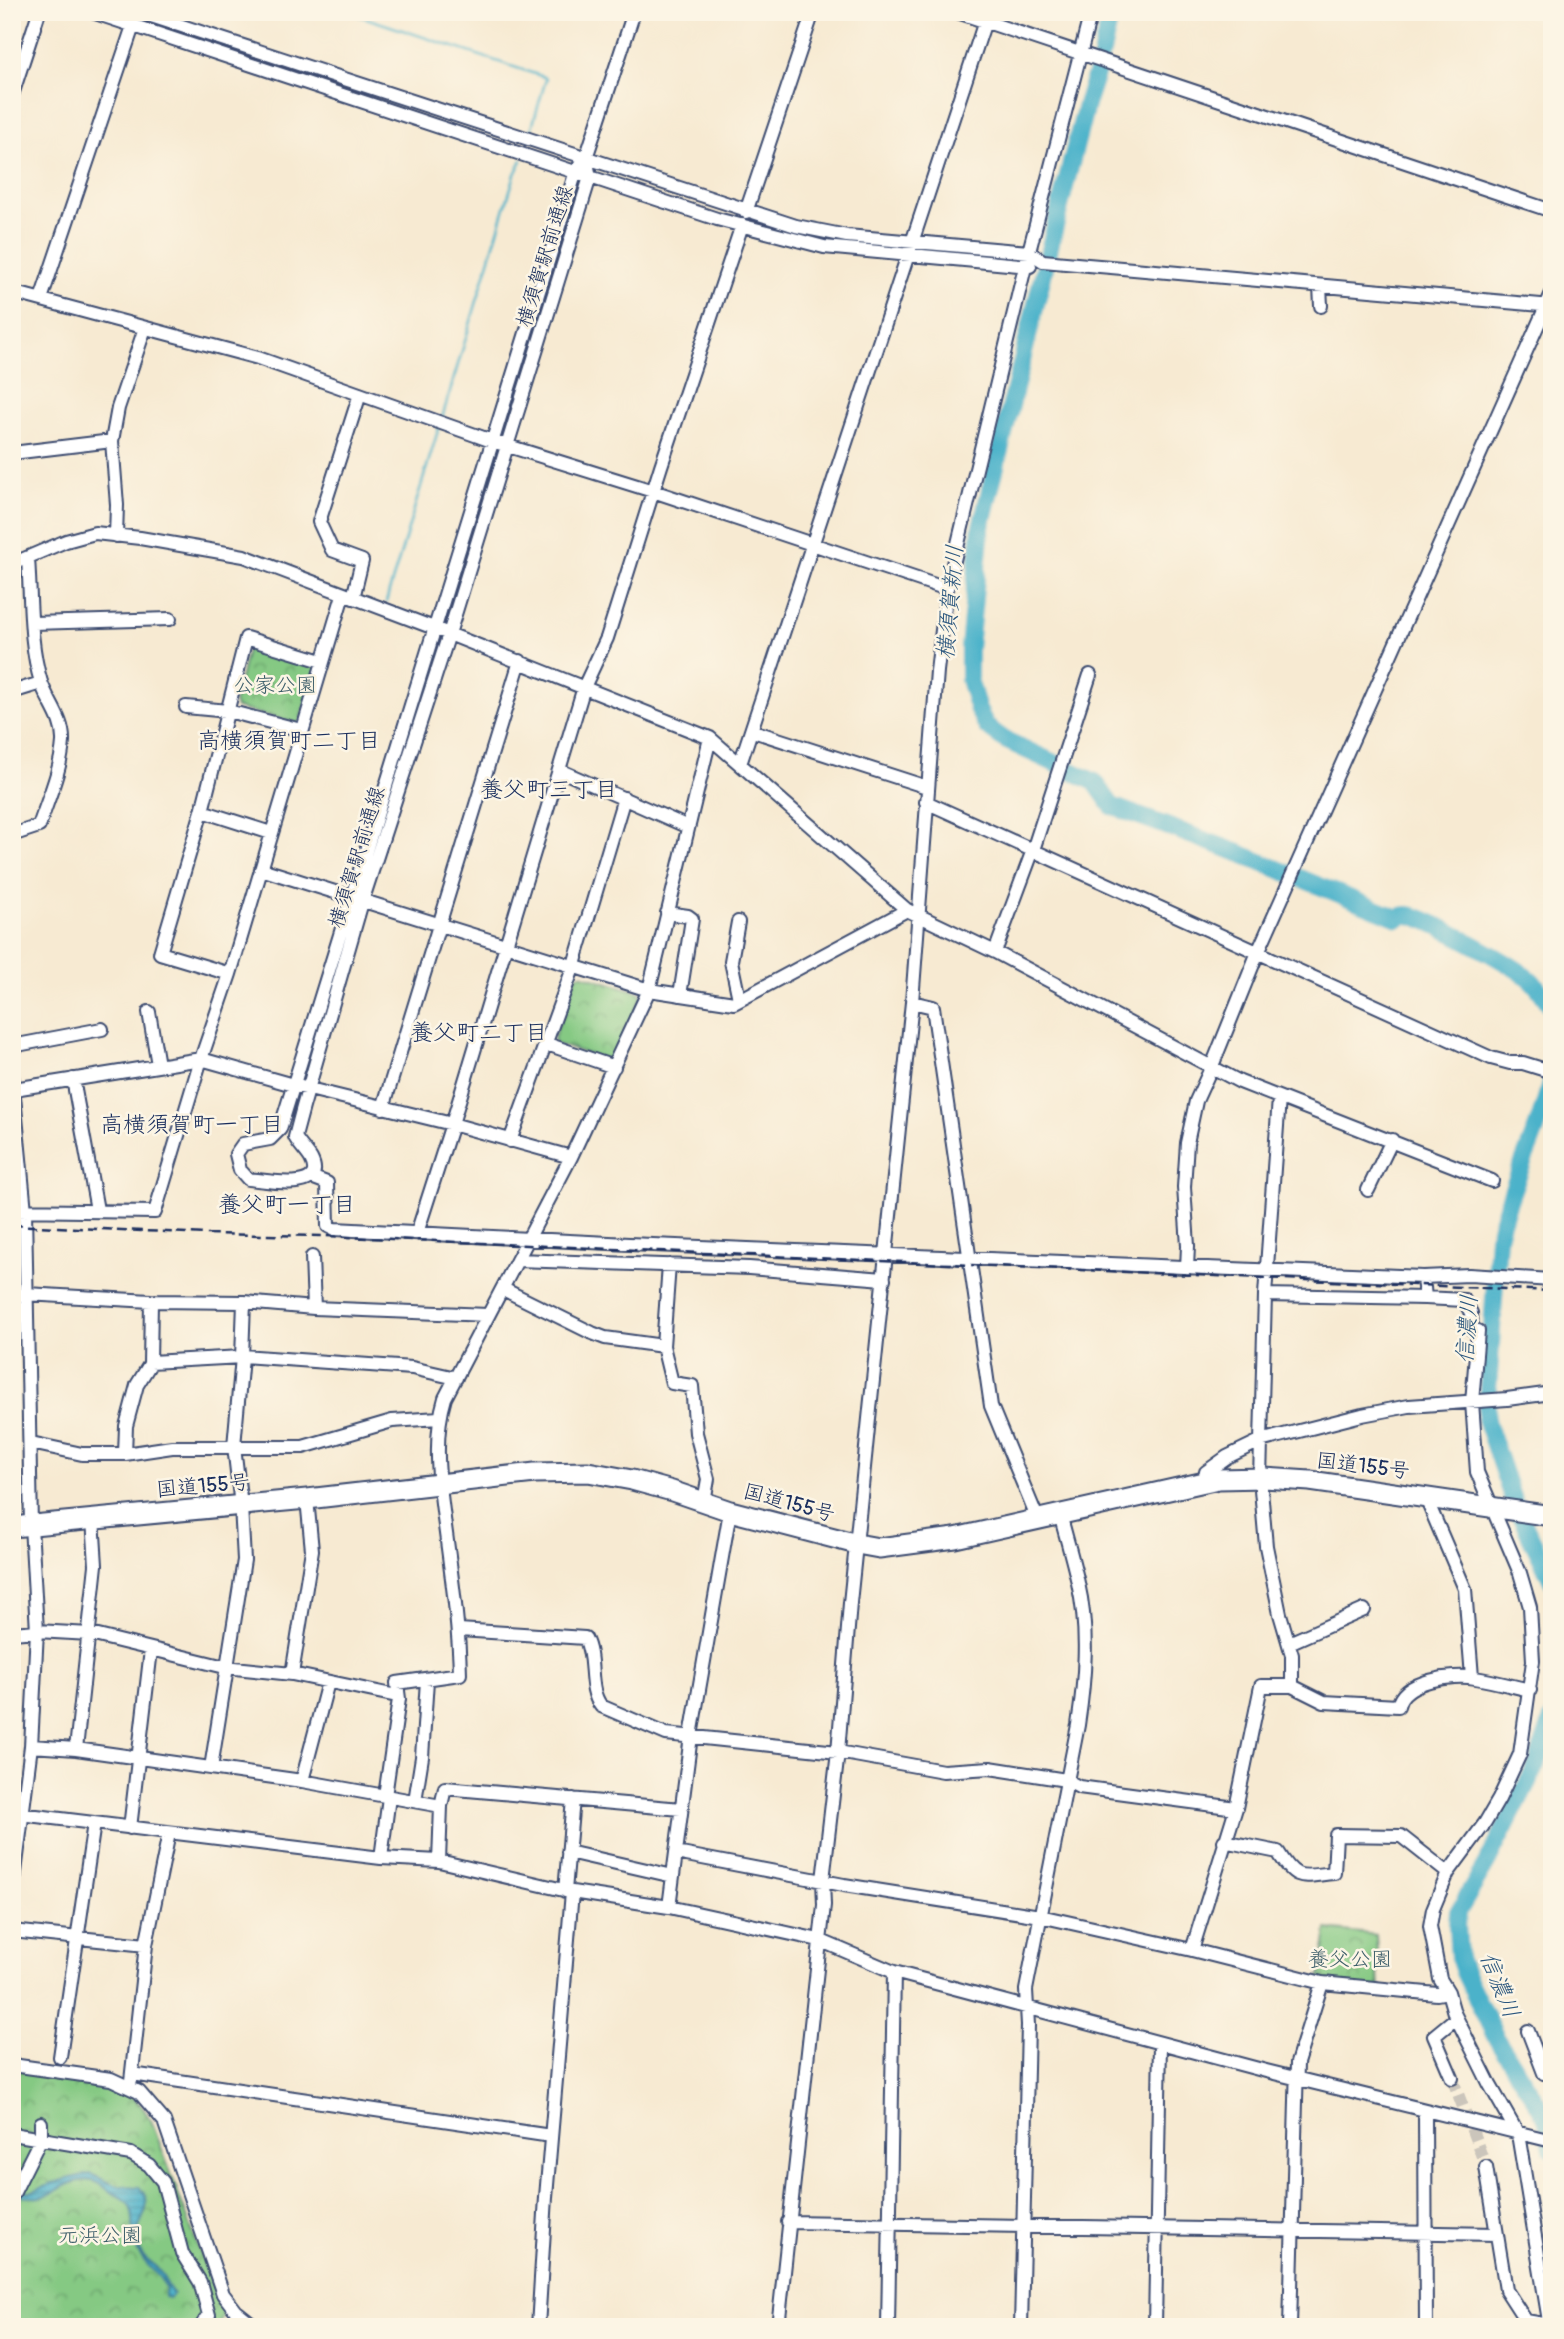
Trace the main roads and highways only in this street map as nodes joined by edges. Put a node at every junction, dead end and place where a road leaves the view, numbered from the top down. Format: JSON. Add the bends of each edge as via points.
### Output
{"nodes":[{"id":1,"x":1548,"y":1515,"type":"edge"},
{"id":2,"x":22,"y":1526,"type":"edge"}],
"edges":[{"from":1,"to":2,"type":"highway","name":"国道155号","via":[[1310,1481],[1217,1479],[1038,1520],[879,1548],[588,1472],[534,1473]]}]}
